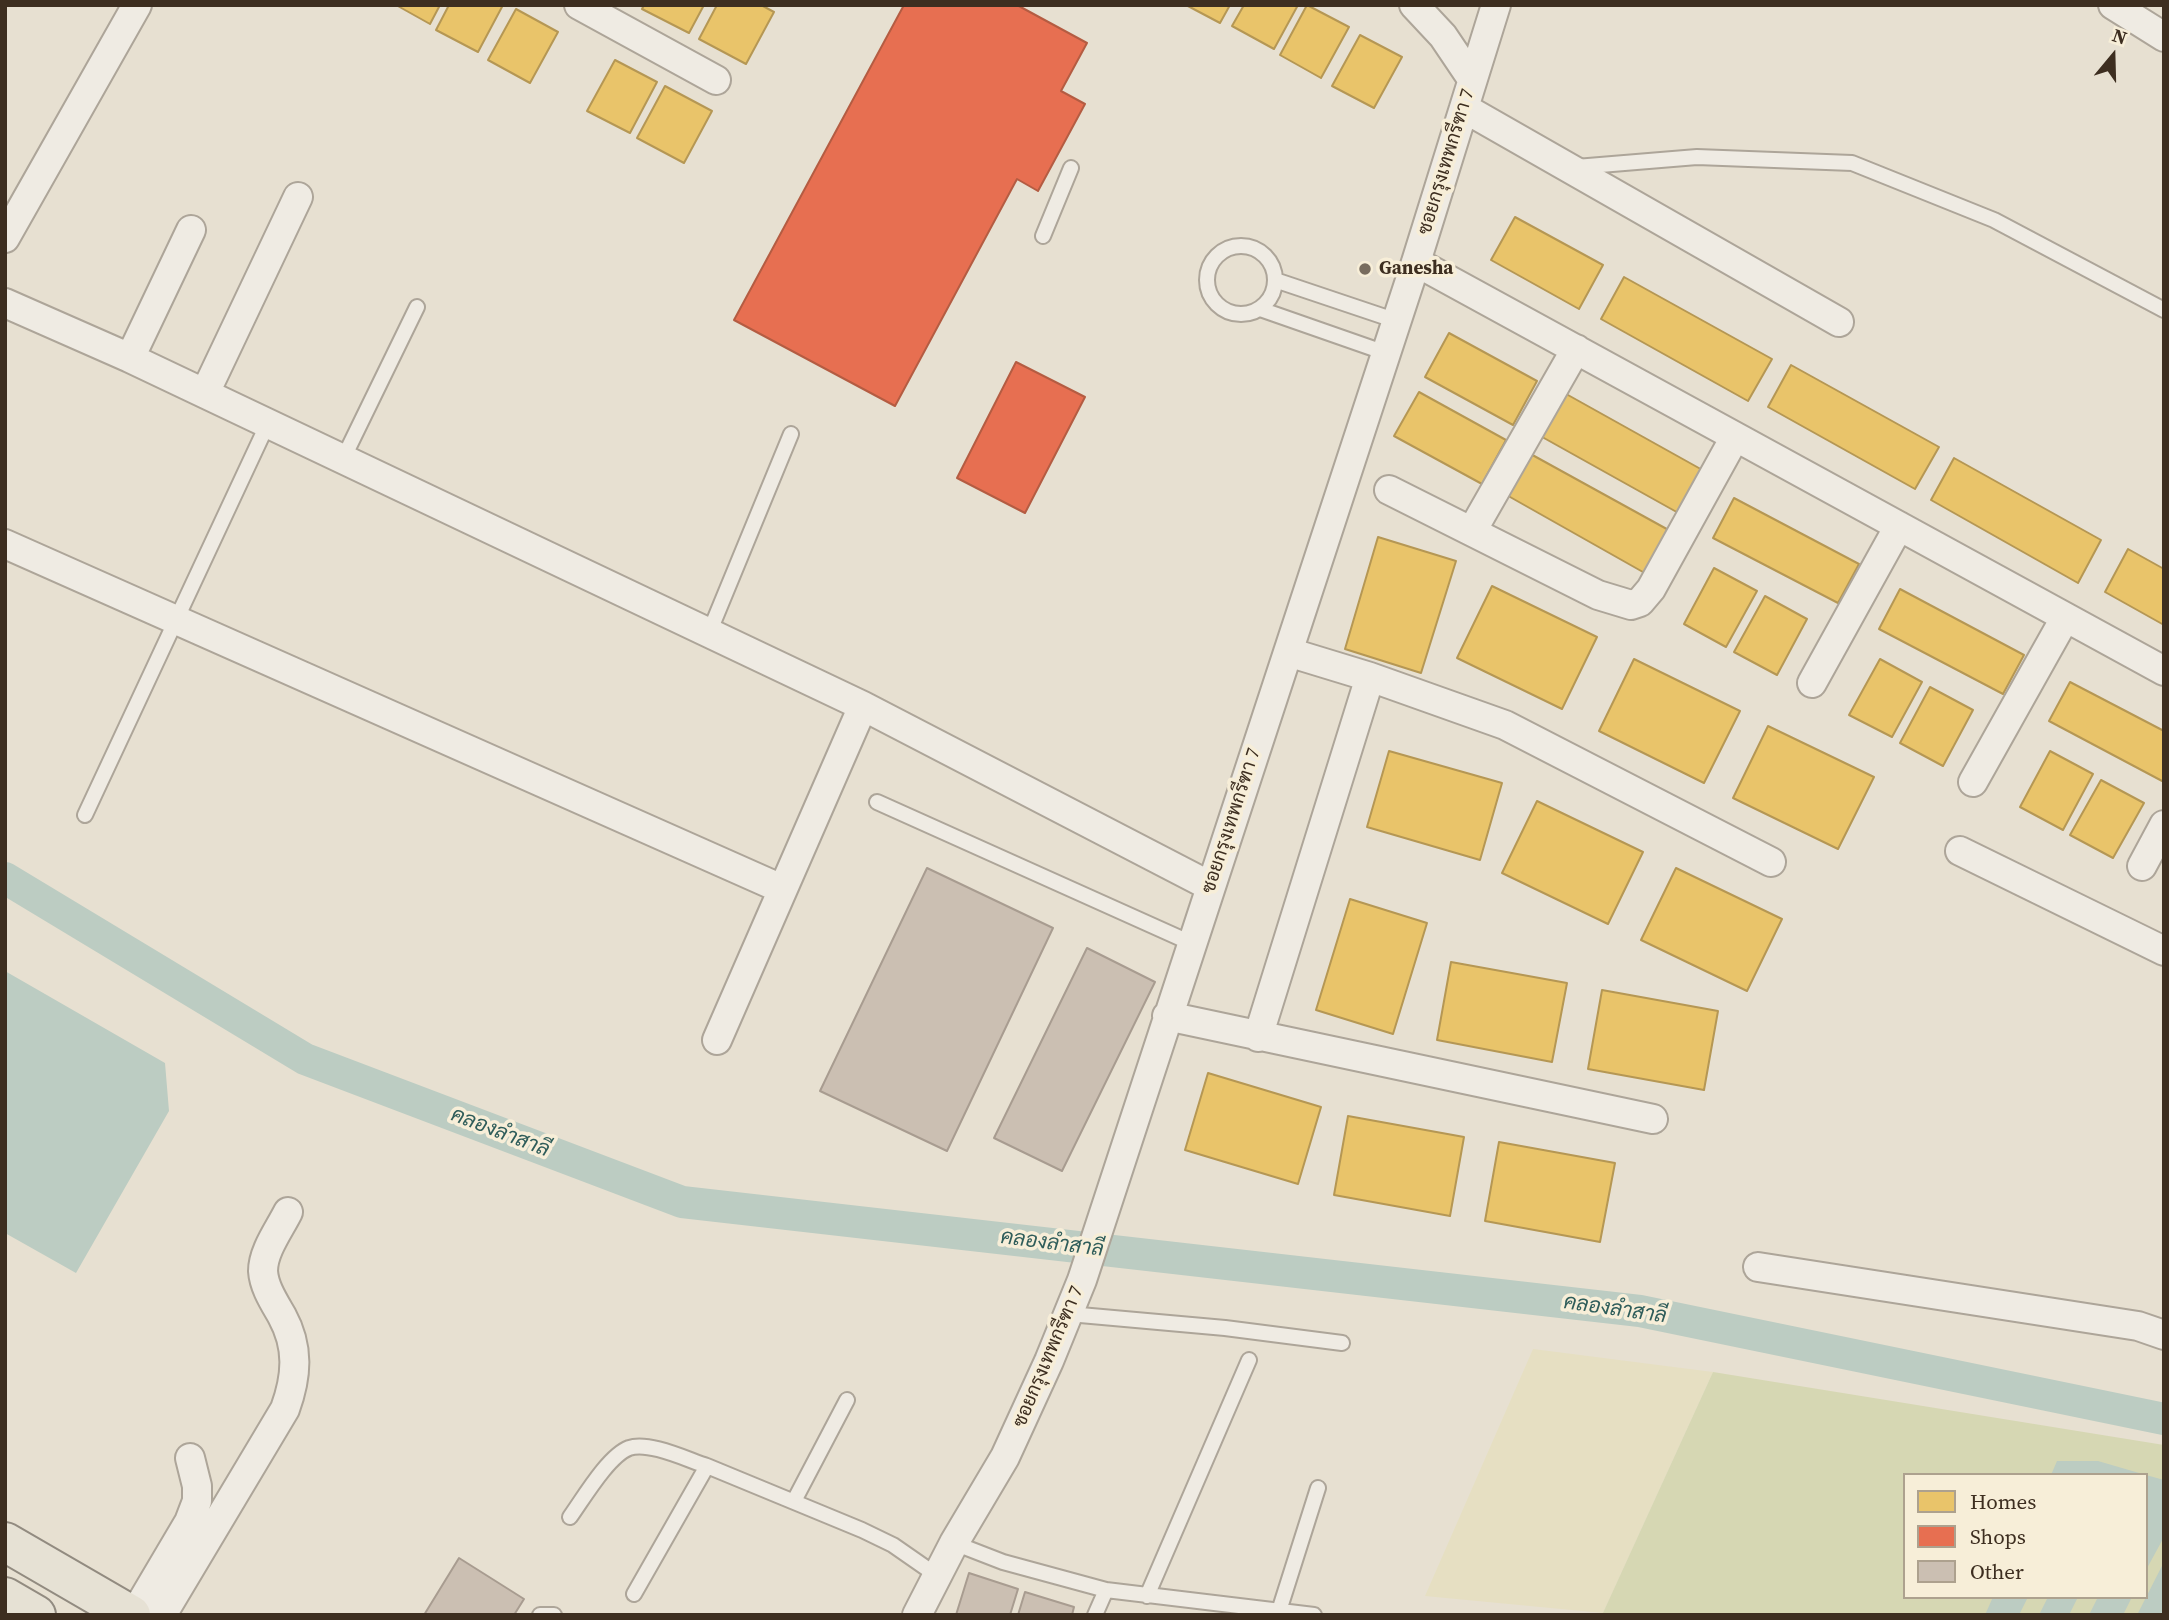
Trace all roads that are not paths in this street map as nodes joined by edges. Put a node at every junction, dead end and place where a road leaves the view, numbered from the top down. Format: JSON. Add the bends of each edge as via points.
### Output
{"nodes":[{"id":1,"x":137,"y":5,"type":"edge"},
{"id":2,"x":1414,"y":5,"type":"edge"},
{"id":3,"x":1496,"y":5,"type":"edge"},
{"id":4,"x":2113,"y":5,"type":"edge"},
{"id":5,"x":594,"y":9,"type":"edge"},
{"id":6,"x":2164,"y":37,"type":"edge"},
{"id":7,"x":1472,"y":79,"type":"junction"},
{"id":8,"x":716,"y":80,"type":"dead end"},
{"id":9,"x":1464,"y":108,"type":"junction"},
{"id":10,"x":1567,"y":167,"type":"junction"},
{"id":11,"x":1071,"y":168,"type":"dead end"},
{"id":12,"x":298,"y":197,"type":"dead end"},
{"id":13,"x":191,"y":230,"type":"dead end"},
{"id":14,"x":1043,"y":236,"type":"dead end"},
{"id":15,"x":5,"y":238,"type":"edge"},
{"id":16,"x":1416,"y":262,"type":"junction"},
{"id":17,"x":1275,"y":280,"type":"junction"},
{"id":18,"x":5,"y":303,"type":"edge"},
{"id":19,"x":417,"y":307,"type":"dead end"},
{"id":20,"x":1260,"y":309,"type":"junction"},
{"id":21,"x":2164,"y":310,"type":"edge"},
{"id":22,"x":1396,"y":321,"type":"junction"},
{"id":23,"x":1839,"y":322,"type":"dead end"},
{"id":24,"x":1576,"y":349,"type":"junction"},
{"id":25,"x":1386,"y":353,"type":"junction"},
{"id":26,"x":130,"y":358,"type":"junction"},
{"id":27,"x":205,"y":393,"type":"junction"},
{"id":28,"x":268,"y":423,"type":"junction"},
{"id":29,"x":791,"y":434,"type":"dead end"},
{"id":30,"x":1735,"y":437,"type":"junction"},
{"id":31,"x":343,"y":459,"type":"junction"},
{"id":32,"x":1390,"y":490,"type":"dead end"},
{"id":33,"x":1899,"y":526,"type":"junction"},
{"id":34,"x":1472,"y":531,"type":"junction"},
{"id":35,"x":5,"y":544,"type":"edge"},
{"id":36,"x":2065,"y":618,"type":"junction"},
{"id":37,"x":176,"y":622,"type":"junction"},
{"id":38,"x":709,"y":633,"type":"junction"},
{"id":39,"x":1288,"y":652,"type":"junction"},
{"id":40,"x":2164,"y":671,"type":"edge"},
{"id":41,"x":1370,"y":677,"type":"junction"},
{"id":42,"x":1812,"y":683,"type":"dead end"},
{"id":43,"x":863,"y":706,"type":"junction"},
{"id":44,"x":1973,"y":782,"type":"dead end"},
{"id":45,"x":877,"y":802,"type":"dead end"},
{"id":46,"x":85,"y":815,"type":"dead end"},
{"id":47,"x":2164,"y":825,"type":"edge"},
{"id":48,"x":1960,"y":851,"type":"dead end"},
{"id":49,"x":1771,"y":862,"type":"dead end"},
{"id":50,"x":2142,"y":866,"type":"dead end"},
{"id":51,"x":1210,"y":886,"type":"junction"},
{"id":52,"x":782,"y":889,"type":"junction"},
{"id":53,"x":1191,"y":943,"type":"junction"},
{"id":54,"x":2164,"y":951,"type":"edge"},
{"id":55,"x":1167,"y":1016,"type":"junction"},
{"id":56,"x":1258,"y":1037,"type":"junction"},
{"id":57,"x":717,"y":1040,"type":"dead end"},
{"id":58,"x":1653,"y":1119,"type":"dead end"},
{"id":59,"x":288,"y":1212,"type":"dead end"},
{"id":60,"x":1758,"y":1267,"type":"dead end"},
{"id":61,"x":1069,"y":1314,"type":"junction"},
{"id":62,"x":2164,"y":1335,"type":"edge"},
{"id":63,"x":1342,"y":1343,"type":"dead end"},
{"id":64,"x":1249,"y":1360,"type":"dead end"},
{"id":65,"x":847,"y":1400,"type":"dead end"},
{"id":66,"x":190,"y":1458,"type":"dead end"},
{"id":67,"x":707,"y":1466,"type":"junction"},
{"id":68,"x":1318,"y":1488,"type":"dead end"},
{"id":69,"x":794,"y":1501,"type":"junction"},
{"id":70,"x":570,"y":1517,"type":"dead end"},
{"id":71,"x":5,"y":1542,"type":"edge"},
{"id":72,"x":954,"y":1543,"type":"junction"},
{"id":73,"x":939,"y":1577,"type":"junction"},
{"id":74,"x":1106,"y":1590,"type":"junction"},
{"id":75,"x":634,"y":1594,"type":"dead end"},
{"id":76,"x":1147,"y":1596,"type":"junction"},
{"id":77,"x":5,"y":1597,"type":"edge"},
{"id":78,"x":1279,"y":1611,"type":"junction"},
{"id":79,"x":36,"y":1615,"type":"edge"},
{"id":80,"x":133,"y":1615,"type":"edge"},
{"id":81,"x":162,"y":1615,"type":"edge"},
{"id":82,"x":540,"y":1615,"type":"edge"},
{"id":83,"x":554,"y":1615,"type":"edge"},
{"id":84,"x":917,"y":1615,"type":"edge"},
{"id":85,"x":1096,"y":1615,"type":"edge"},
{"id":86,"x":1314,"y":1615,"type":"edge"}],
"edges":[{"from":1,"to":15,"type":"street"},
{"from":2,"to":7,"type":"street"},
{"from":3,"to":7,"type":"street","name":"ซอยกรุงเทพกรีฑา 7"},
{"from":4,"to":6,"type":"street"},
{"from":5,"to":8,"type":"street"},
{"from":7,"to":9,"type":"street","name":"ซอยกรุงเทพกรีฑา 7"},
{"from":9,"to":10,"type":"street"},
{"from":9,"to":16,"type":"street","name":"ซอยกรุงเทพกรีฑา 7"},
{"from":10,"to":21,"type":"lane","via":[[1697,157],[1852,163],[1994,220]]},
{"from":10,"to":23,"type":"street"},
{"from":11,"to":14,"type":"lane"},
{"from":12,"to":27,"type":"street"},
{"from":13,"to":26,"type":"street"},
{"from":16,"to":22,"type":"street","name":"ซอยกรุงเทพกรีฑา 7"},
{"from":16,"to":24,"type":"street"},
{"from":17,"to":20,"type":"lane","via":[[1274,291]]},
{"from":17,"to":20,"type":"lane","via":[[1268,259],[1249,247],[1227,249],[1210,264],[1207,286],[1218,305],[1238,314]]},
{"from":17,"to":22,"type":"lane"},
{"from":18,"to":26,"type":"street"},
{"from":19,"to":31,"type":"lane"},
{"from":20,"to":25,"type":"lane"},
{"from":22,"to":25,"type":"street","name":"ซอยกรุงเทพกรีฑา 7"},
{"from":24,"to":30,"type":"street"},
{"from":24,"to":34,"type":"street"},
{"from":25,"to":39,"type":"street","name":"ซอยกรุงเทพกรีฑา 7"},
{"from":26,"to":27,"type":"street"},
{"from":27,"to":28,"type":"street"},
{"from":28,"to":31,"type":"street"},
{"from":28,"to":37,"type":"lane"},
{"from":29,"to":38,"type":"lane"},
{"from":30,"to":33,"type":"street"},
{"from":30,"to":34,"type":"street","via":[[1651,589],[1631,606],[1598,595]]},
{"from":31,"to":38,"type":"street"},
{"from":32,"to":34,"type":"street"},
{"from":33,"to":36,"type":"street"},
{"from":33,"to":42,"type":"street"},
{"from":35,"to":37,"type":"street"},
{"from":36,"to":40,"type":"street"},
{"from":36,"to":44,"type":"street"},
{"from":37,"to":46,"type":"lane"},
{"from":37,"to":52,"type":"street"},
{"from":38,"to":43,"type":"street"},
{"from":39,"to":41,"type":"street"},
{"from":39,"to":51,"type":"street","name":"ซอยกรุงเทพกรีฑา 7"},
{"from":41,"to":49,"type":"street","via":[[1505,726]]},
{"from":41,"to":56,"type":"street"},
{"from":43,"to":51,"type":"street"},
{"from":43,"to":52,"type":"street"},
{"from":45,"to":53,"type":"lane"},
{"from":47,"to":50,"type":"street"},
{"from":48,"to":54,"type":"street"},
{"from":51,"to":53,"type":"street","name":"ซอยกรุงเทพกรีฑา 7"},
{"from":52,"to":57,"type":"street"},
{"from":53,"to":55,"type":"street","name":"ซอยกรุงเทพกรีฑา 7"},
{"from":55,"to":56,"type":"street"},
{"from":55,"to":61,"type":"street","name":"ซอยกรุงเทพกรีฑา 7"},
{"from":56,"to":58,"type":"street"},
{"from":59,"to":81,"type":"street","via":[[263,1272],[295,1352],[292,1391]]},
{"from":60,"to":62,"type":"street","via":[[2138,1326]]},
{"from":61,"to":63,"type":"lane"},
{"from":61,"to":72,"type":"street","name":"ซอยกรุงเทพกรีฑา 7","via":[[1005,1457]]},
{"from":64,"to":76,"type":"lane"},
{"from":65,"to":69,"type":"lane"},
{"from":66,"to":80,"type":"street","via":[[197,1501]]},
{"from":67,"to":69,"type":"lane"},
{"from":67,"to":70,"type":"lane","via":[[654,1448],[629,1448],[615,1457]]},
{"from":67,"to":75,"type":"lane"},
{"from":68,"to":78,"type":"lane"},
{"from":69,"to":73,"type":"lane","via":[[893,1545]]},
{"from":71,"to":80,"type":"main road"},
{"from":72,"to":73,"type":"street","name":"ซอยกรุงเทพกรีฑา 7"},
{"from":72,"to":74,"type":"lane","via":[[1003,1562]]},
{"from":73,"to":84,"type":"street","name":"ซอยกรุงเทพกรีฑา 7"},
{"from":74,"to":76,"type":"lane"},
{"from":74,"to":85,"type":"lane"},
{"from":76,"to":78,"type":"lane"},
{"from":77,"to":79,"type":"main road"},
{"from":78,"to":86,"type":"lane"},
{"from":82,"to":83,"type":"lane"}]}
